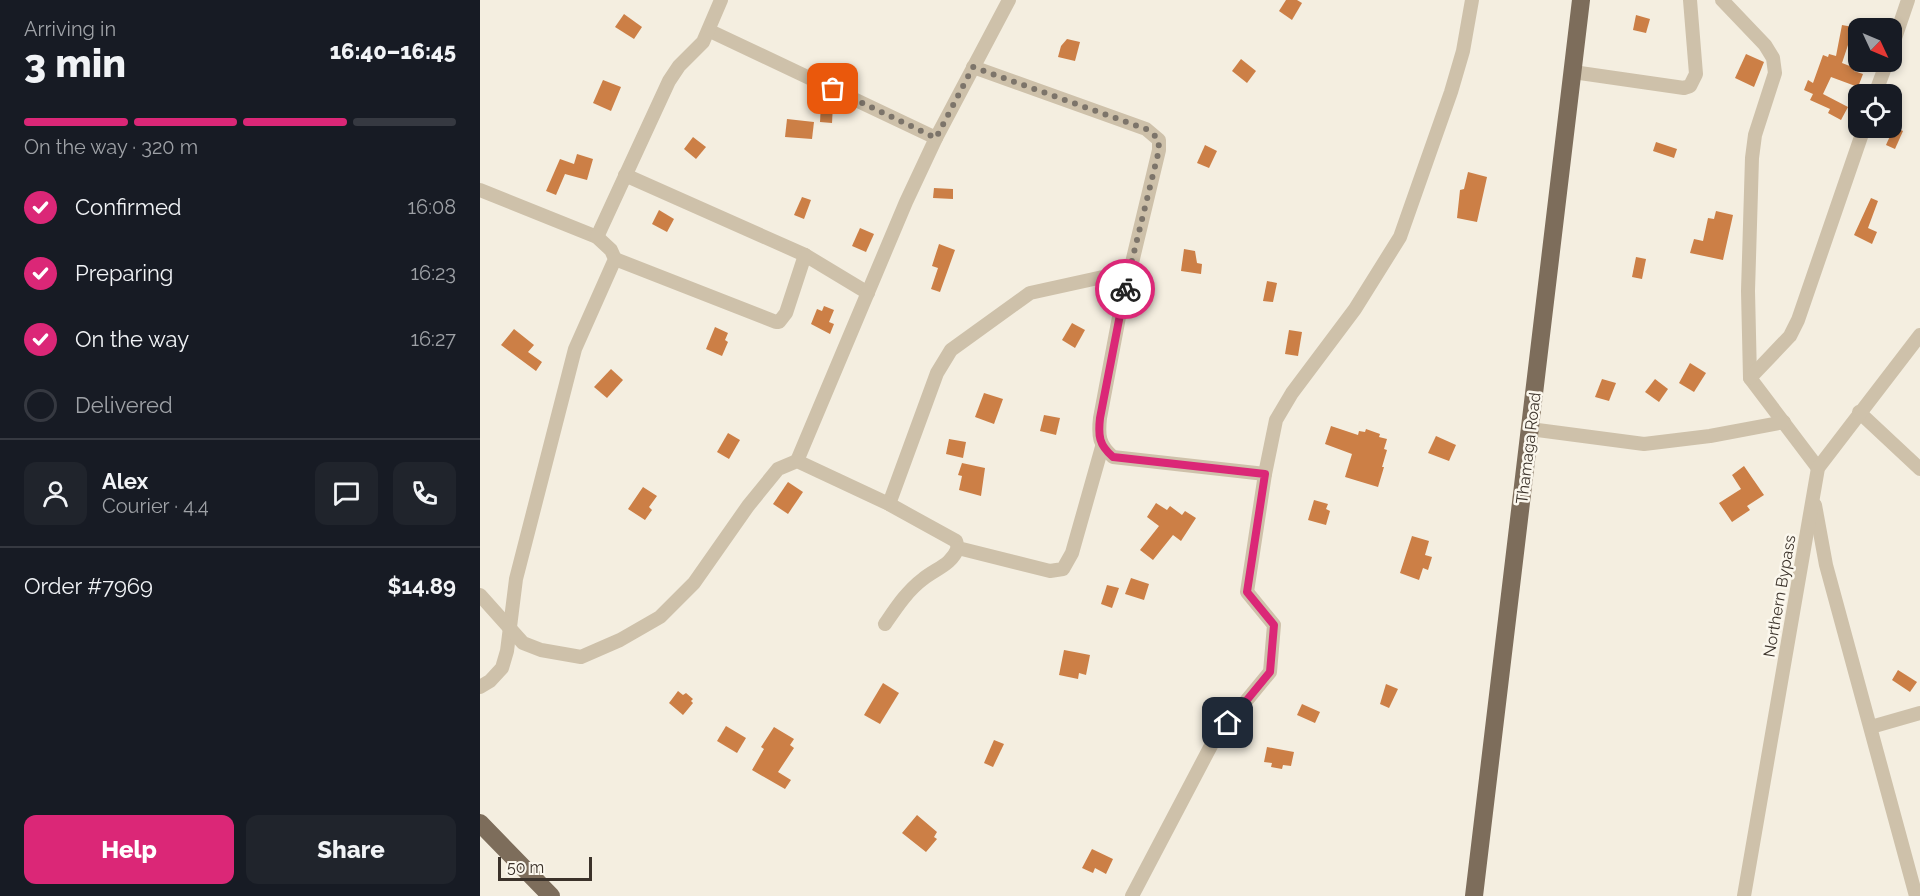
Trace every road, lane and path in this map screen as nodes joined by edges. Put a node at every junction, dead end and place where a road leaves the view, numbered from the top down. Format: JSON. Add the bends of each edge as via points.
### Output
{"nodes":[{"id":1,"x":721,"y":0,"type":"edge"},
{"id":2,"x":1010,"y":0,"type":"edge"},
{"id":3,"x":1472,"y":0,"type":"edge"},
{"id":4,"x":1581,"y":0,"type":"edge"},
{"id":5,"x":1690,"y":0,"type":"edge"},
{"id":6,"x":1722,"y":0,"type":"edge"},
{"id":7,"x":1908,"y":0,"type":"edge"},
{"id":8,"x":1902,"y":18,"type":"edge"},
{"id":9,"x":710,"y":31,"type":"junction"},
{"id":10,"x":973,"y":67,"type":"junction"},
{"id":11,"x":1573,"y":72,"type":"junction"},
{"id":12,"x":936,"y":138,"type":"junction"},
{"id":13,"x":1861,"y":138,"type":"edge"},
{"id":14,"x":625,"y":175,"type":"junction"},
{"id":15,"x":480,"y":190,"type":"edge"},
{"id":16,"x":597,"y":237,"type":"junction"},
{"id":17,"x":805,"y":255,"type":"junction"},
{"id":18,"x":615,"y":259,"type":"junction"},
{"id":19,"x":1130,"y":271,"type":"junction"},
{"id":20,"x":868,"y":293,"type":"junction"},
{"id":21,"x":1920,"y":335,"type":"edge"},
{"id":22,"x":1750,"y":378,"type":"junction"},
{"id":23,"x":1859,"y":412,"type":"junction"},
{"id":24,"x":1784,"y":422,"type":"junction"},
{"id":25,"x":1530,"y":429,"type":"junction"},
{"id":26,"x":1102,"y":447,"type":"junction"},
{"id":27,"x":797,"y":461,"type":"junction"},
{"id":28,"x":1818,"y":468,"type":"junction"},
{"id":29,"x":1920,"y":470,"type":"edge"},
{"id":30,"x":1265,"y":474,"type":"junction"},
{"id":31,"x":1814,"y":497,"type":"junction"},
{"id":32,"x":889,"y":504,"type":"junction"},
{"id":33,"x":958,"y":548,"type":"junction"},
{"id":34,"x":480,"y":595,"type":"edge"},
{"id":35,"x":885,"y":624,"type":"dead end"},
{"id":36,"x":510,"y":630,"type":"junction"},
{"id":37,"x":480,"y":687,"type":"edge"},
{"id":38,"x":1920,"y":712,"type":"edge"},
{"id":39,"x":1870,"y":727,"type":"junction"},
{"id":40,"x":480,"y":823,"type":"edge"},
{"id":41,"x":551,"y":896,"type":"edge"},
{"id":42,"x":1132,"y":896,"type":"edge"},
{"id":43,"x":1474,"y":896,"type":"edge"},
{"id":44,"x":1744,"y":896,"type":"edge"},
{"id":45,"x":1916,"y":896,"type":"edge"}],
"edges":[{"from":1,"to":9,"type":"street"},
{"from":2,"to":10,"type":"street"},
{"from":3,"to":30,"type":"street","via":[[1451,92],[1400,237],[1355,309],[1284,405],[1276,420]]},
{"from":4,"to":11,"type":"main road","name":"Thamaga Road"},
{"from":5,"to":11,"type":"street","via":[[1695,74],[1690,86]]},
{"from":6,"to":22,"type":"street","via":[[1765,45],[1773,58],[1775,73],[1755,135],[1752,158]]},
{"from":7,"to":8,"type":"street"},
{"from":9,"to":12,"type":"street"},
{"from":9,"to":14,"type":"street","via":[[669,81]]},
{"from":10,"to":12,"type":"street"},
{"from":10,"to":19,"type":"street","via":[[1146,129],[1159,140]]},
{"from":11,"to":25,"type":"main road","name":"Thamaga Road"},
{"from":12,"to":20,"type":"street"},
{"from":13,"to":22,"type":"street","via":[[1798,320],[1790,336]]},
{"from":14,"to":16,"type":"street"},
{"from":14,"to":17,"type":"street"},
{"from":15,"to":16,"type":"street"},
{"from":16,"to":18,"type":"street"},
{"from":17,"to":18,"type":"street","via":[[786,313],[779,322]]},
{"from":17,"to":20,"type":"street"},
{"from":18,"to":36,"type":"street","via":[[575,349],[516,579]]},
{"from":19,"to":26,"type":"street","via":[[1100,418],[1098,433]]},
{"from":19,"to":32,"type":"street","via":[[1030,293],[951,350],[937,373]]},
{"from":20,"to":27,"type":"street"},
{"from":21,"to":23,"type":"street","name":"Northern Bypass"},
{"from":22,"to":24,"type":"street"},
{"from":23,"to":28,"type":"street","name":"Northern Bypass"},
{"from":23,"to":29,"type":"street"},
{"from":24,"to":25,"type":"street","via":[[1644,444]]},
{"from":24,"to":28,"type":"street"},
{"from":25,"to":43,"type":"main road","name":"Thamaga Road"},
{"from":26,"to":30,"type":"street","via":[[1113,457]]},
{"from":26,"to":33,"type":"street","via":[[1072,553],[1063,569],[1050,571]]},
{"from":27,"to":32,"type":"street"},
{"from":27,"to":36,"type":"street","via":[[778,470],[694,583],[660,616],[620,640],[581,657],[541,650],[523,643]]},
{"from":28,"to":31,"type":"street","name":"Northern Bypass"},
{"from":30,"to":42,"type":"street","via":[[1247,592],[1274,625],[1270,672],[1214,740]]},
{"from":31,"to":39,"type":"street","via":[[1826,566]]},
{"from":31,"to":44,"type":"street","name":"Northern Bypass"},
{"from":32,"to":33,"type":"street","via":[[956,542]]},
{"from":33,"to":35,"type":"street","via":[[949,564],[916,585]]},
{"from":34,"to":36,"type":"street"},
{"from":36,"to":37,"type":"street","via":[[502,668]]},
{"from":38,"to":39,"type":"street"},
{"from":39,"to":45,"type":"street"},
{"from":40,"to":41,"type":"main road"}]}
